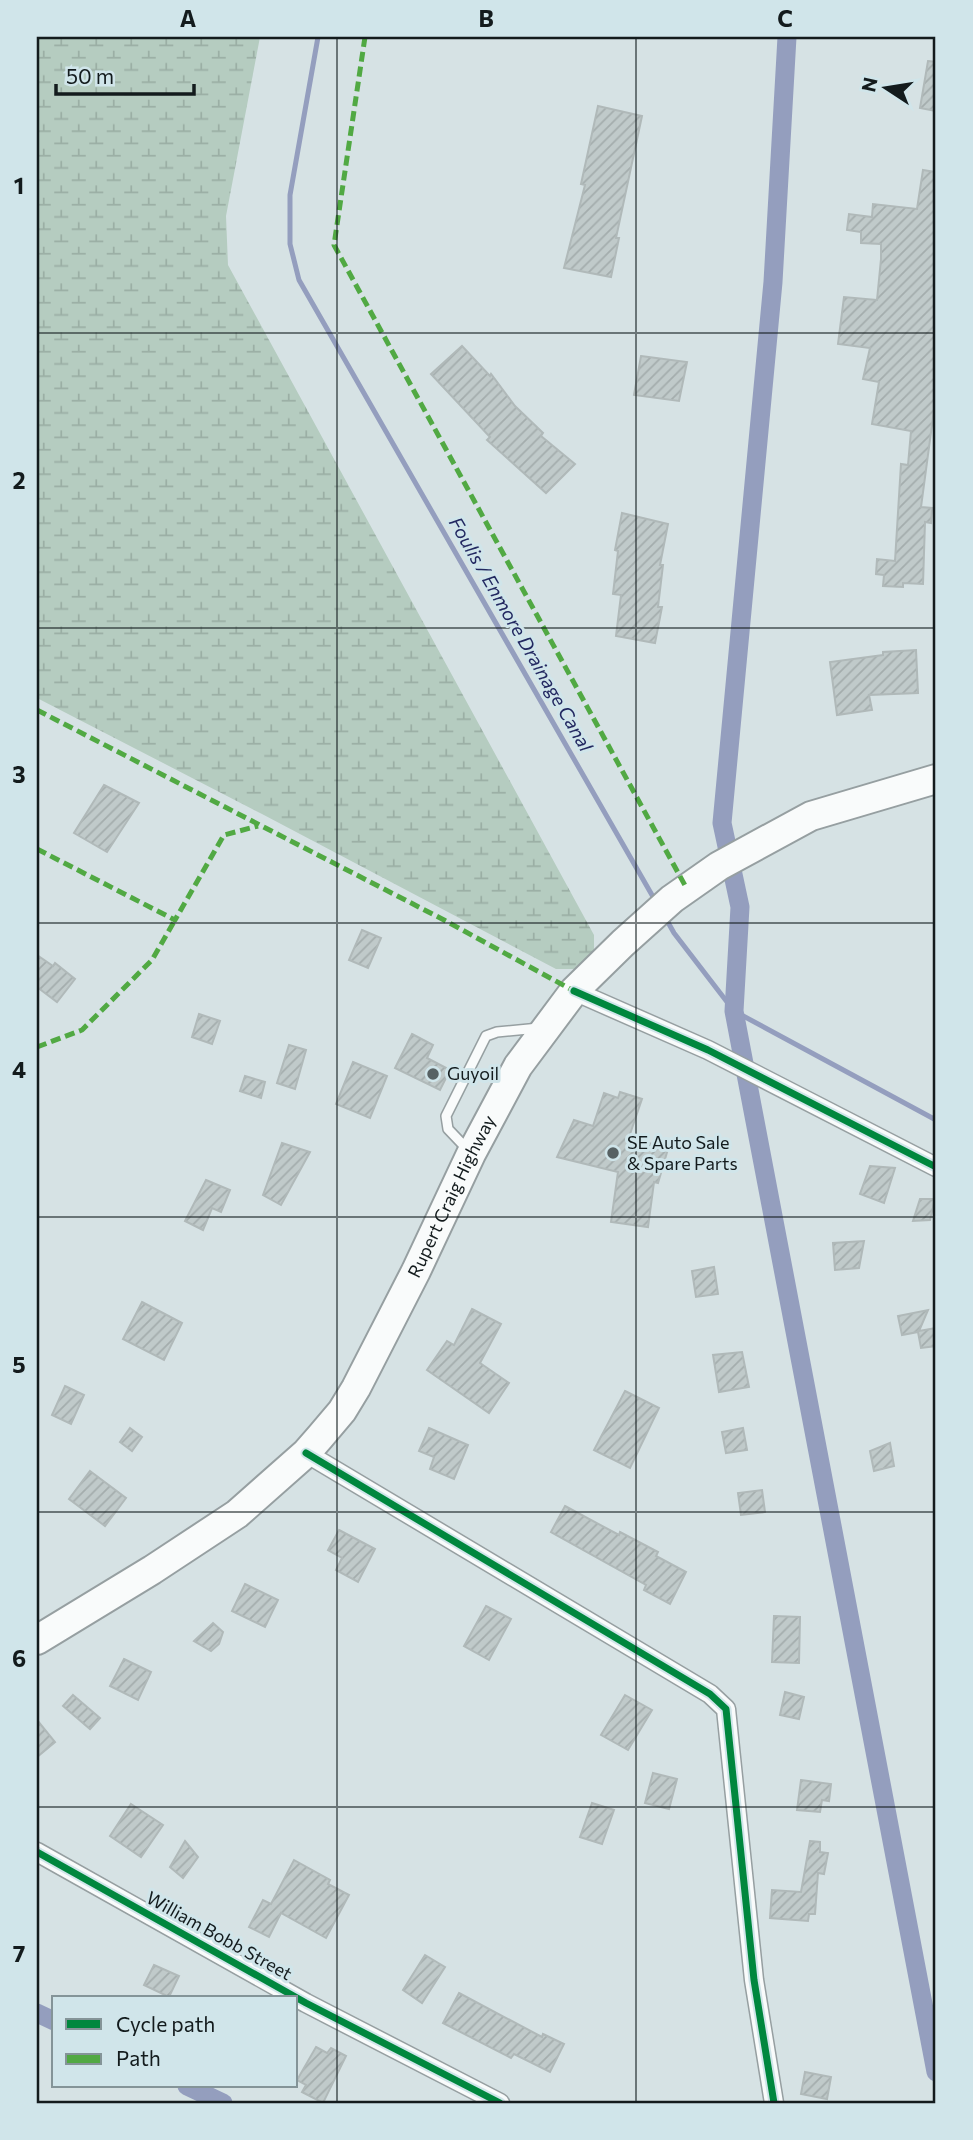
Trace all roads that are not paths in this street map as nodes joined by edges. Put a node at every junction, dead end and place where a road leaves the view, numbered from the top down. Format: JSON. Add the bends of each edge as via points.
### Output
{"nodes":[{"id":1,"x":936,"y":779,"type":"edge"},
{"id":2,"x":574,"y":990,"type":"junction"},
{"id":3,"x":547,"y":1027,"type":"junction"},
{"id":4,"x":471,"y":1154,"type":"junction"},
{"id":5,"x":936,"y":1167,"type":"edge"},
{"id":6,"x":306,"y":1453,"type":"junction"},
{"id":7,"x":37,"y":1640,"type":"edge"},
{"id":8,"x":37,"y":1852,"type":"edge"},
{"id":9,"x":294,"y":1996,"type":"edge"},
{"id":10,"x":298,"y":1999,"type":"edge"},
{"id":11,"x":500,"y":2103,"type":"edge"},
{"id":12,"x":774,"y":2103,"type":"edge"}],
"edges":[{"from":1,"to":2,"type":"main road","name":"Rupert Craig Highway","via":[[811,816],[719,866],[672,899]]},
{"from":2,"to":3,"type":"main road","name":"Rupert Craig Highway"},
{"from":2,"to":5,"type":"street","via":[[764,1077]]},
{"from":3,"to":4,"type":"main road","name":"Rupert Craig Highway","via":[[518,1066]]},
{"from":3,"to":4,"type":"lane","via":[[486,1036],[446,1116],[448,1129]]},
{"from":4,"to":6,"type":"main road","name":"Rupert Craig Highway","via":[[356,1388]]},
{"from":6,"to":7,"type":"main road","name":"Rupert Craig Highway","via":[[237,1514]]},
{"from":6,"to":12,"type":"street","via":[[710,1694],[726,1709],[754,1980]]},
{"from":8,"to":9,"type":"street","name":"William Bobb Street"},
{"from":10,"to":11,"type":"street","name":"William Bobb Street"}]}
